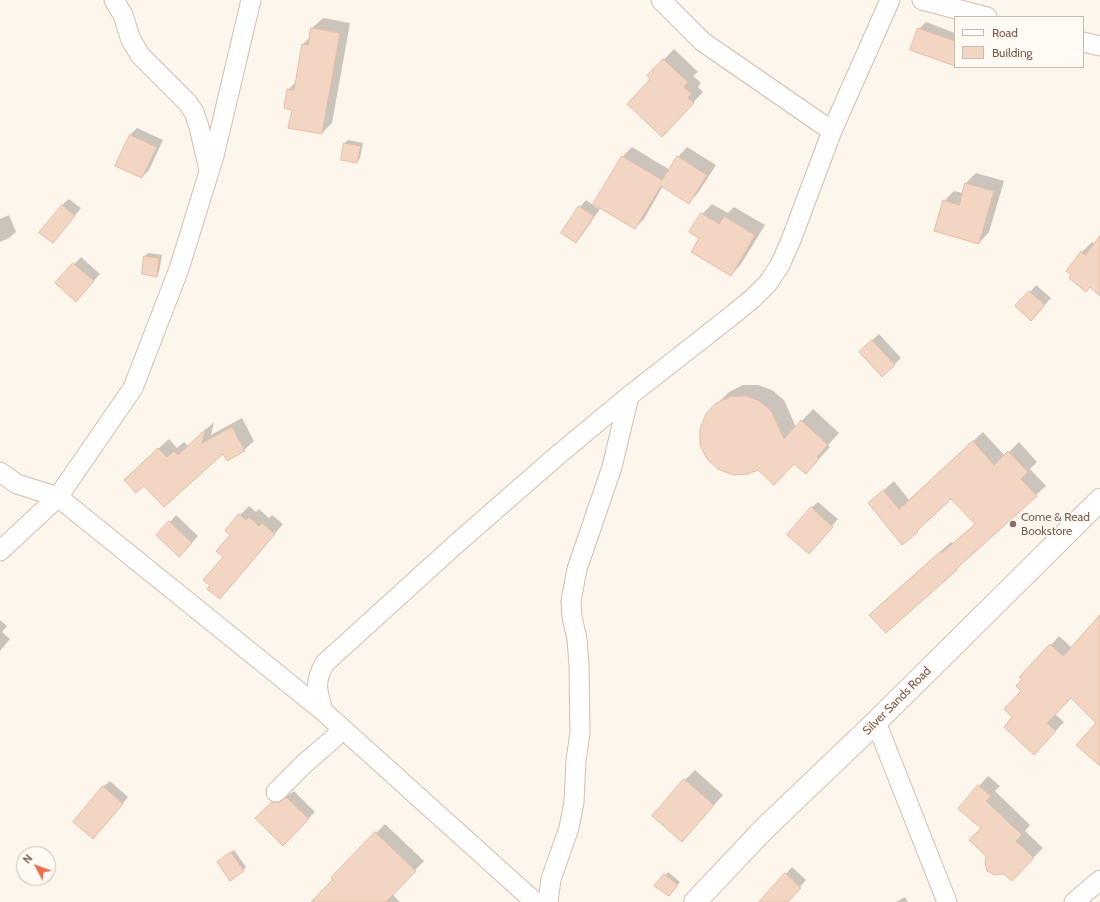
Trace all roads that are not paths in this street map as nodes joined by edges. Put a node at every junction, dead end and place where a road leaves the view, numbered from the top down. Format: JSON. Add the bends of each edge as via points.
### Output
{"nodes":[{"id":1,"x":114,"y":0,"type":"edge"},
{"id":2,"x":250,"y":0,"type":"edge"},
{"id":3,"x":661,"y":0,"type":"edge"},
{"id":4,"x":890,"y":0,"type":"edge"},
{"id":5,"x":922,"y":0,"type":"edge"},
{"id":6,"x":983,"y":16,"type":"edge"},
{"id":7,"x":1084,"y":42,"type":"edge"},
{"id":8,"x":1100,"y":46,"type":"edge"},
{"id":9,"x":832,"y":131,"type":"junction"},
{"id":10,"x":209,"y":171,"type":"junction"},
{"id":11,"x":629,"y":396,"type":"junction"},
{"id":12,"x":0,"y":472,"type":"edge"},
{"id":13,"x":58,"y":497,"type":"junction"},
{"id":14,"x":1100,"y":500,"type":"edge"},
{"id":15,"x":0,"y":551,"type":"edge"},
{"id":16,"x":322,"y":710,"type":"junction"},
{"id":17,"x":876,"y":722,"type":"junction"},
{"id":18,"x":342,"y":729,"type":"junction"},
{"id":19,"x":276,"y":792,"type":"dead end"},
{"id":20,"x":1100,"y":880,"type":"edge"},
{"id":21,"x":535,"y":902,"type":"edge"},
{"id":22,"x":548,"y":902,"type":"edge"},
{"id":23,"x":695,"y":902,"type":"edge"},
{"id":24,"x":947,"y":902,"type":"edge"},
{"id":25,"x":1074,"y":902,"type":"edge"}],
"edges":[{"from":1,"to":10,"type":"street","via":[[140,55],[194,112]]},
{"from":2,"to":10,"type":"street"},
{"from":3,"to":9,"type":"street","via":[[703,42]]},
{"from":4,"to":9,"type":"street"},
{"from":5,"to":6,"type":"street"},
{"from":7,"to":8,"type":"street"},
{"from":9,"to":11,"type":"street","via":[[791,240],[780,265],[768,283],[730,317]]},
{"from":10,"to":13,"type":"street","via":[[179,269],[133,388]]},
{"from":11,"to":16,"type":"street","via":[[456,544],[325,663],[319,673],[317,684]]},
{"from":11,"to":22,"type":"street","via":[[612,468],[577,569],[571,600],[579,665],[580,734],[574,802],[569,828],[551,879]]},
{"from":12,"to":13,"type":"street","via":[[18,484]]},
{"from":13,"to":15,"type":"street"},
{"from":13,"to":16,"type":"street"},
{"from":14,"to":17,"type":"street","name":"Silver Sands Road"},
{"from":16,"to":18,"type":"street"},
{"from":17,"to":23,"type":"street","name":"Silver Sands Road","via":[[764,829]]},
{"from":17,"to":24,"type":"street"},
{"from":18,"to":19,"type":"street"},
{"from":18,"to":21,"type":"street"},
{"from":20,"to":25,"type":"street"}]}
